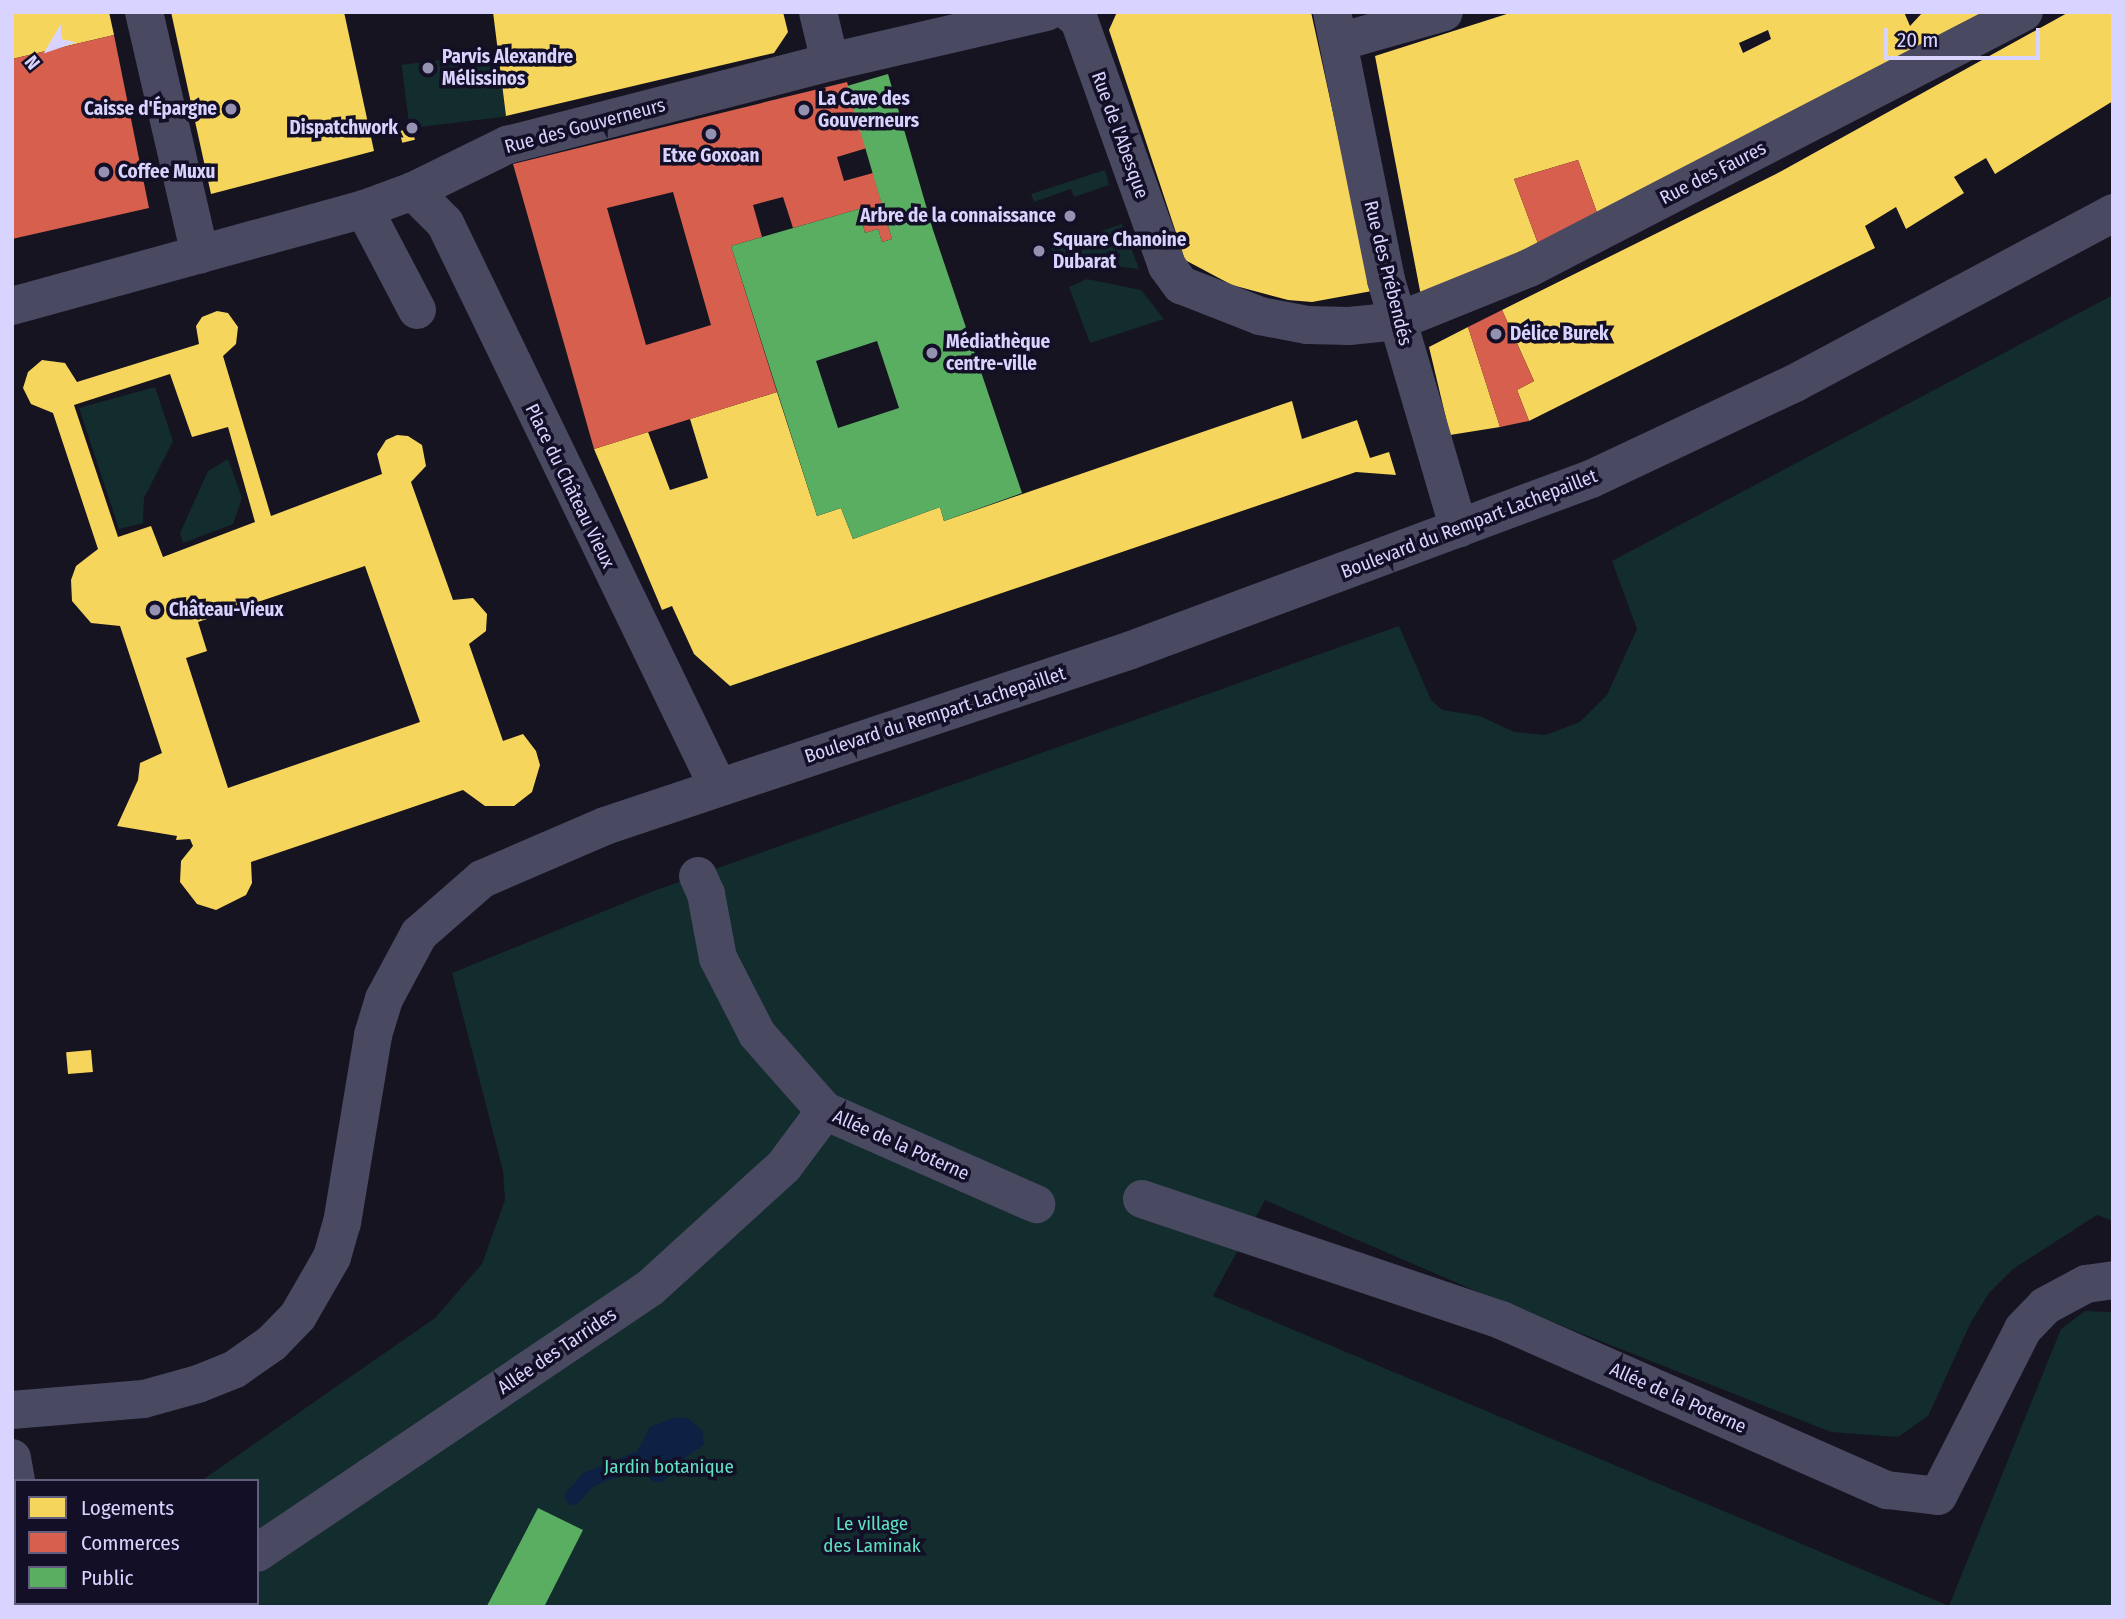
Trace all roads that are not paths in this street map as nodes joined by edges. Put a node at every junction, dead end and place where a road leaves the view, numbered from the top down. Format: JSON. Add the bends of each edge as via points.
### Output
{"nodes":[{"id":1,"x":144,"y":12,"type":"edge"},
{"id":2,"x":818,"y":12,"type":"edge"},
{"id":3,"x":1046,"y":12,"type":"edge"},
{"id":4,"x":1069,"y":12,"type":"edge"},
{"id":5,"x":1444,"y":12,"type":"edge"},
{"id":6,"x":2024,"y":12,"type":"edge"},
{"id":7,"x":1336,"y":27,"type":"edge"},
{"id":8,"x":830,"y":62,"type":"junction"},
{"id":9,"x":413,"y":191,"type":"junction"},
{"id":10,"x":365,"y":209,"type":"junction"},
{"id":11,"x":2113,"y":213,"type":"edge"},
{"id":12,"x":200,"y":255,"type":"junction"},
{"id":13,"x":12,"y":306,"type":"edge"},
{"id":14,"x":417,"y":310,"type":"dead end"},
{"id":15,"x":1398,"y":321,"type":"junction"},
{"id":16,"x":1459,"y":529,"type":"junction"},
{"id":17,"x":718,"y":788,"type":"junction"},
{"id":18,"x":698,"y":876,"type":"dead end"},
{"id":19,"x":825,"y":1111,"type":"junction"},
{"id":20,"x":1142,"y":1199,"type":"dead end"},
{"id":21,"x":1036,"y":1204,"type":"dead end"},
{"id":22,"x":2113,"y":1280,"type":"edge"},
{"id":23,"x":12,"y":1410,"type":"edge"},
{"id":24,"x":12,"y":1458,"type":"edge"},
{"id":25,"x":16,"y":1479,"type":"edge"},
{"id":26,"x":259,"y":1552,"type":"edge"}],
"edges":[{"from":1,"to":12,"type":"street"},
{"from":2,"to":8,"type":"street"},
{"from":3,"to":8,"type":"street","name":"Rue des Gouverneurs"},
{"from":4,"to":15,"type":"street","name":"Rue de l'Abesque","via":[[1079,20],[1167,266],[1181,285],[1223,305],[1307,326]]},
{"from":5,"to":7,"type":"street"},
{"from":6,"to":15,"type":"street","name":"Rue des Faures","via":[[1529,268]]},
{"from":7,"to":15,"type":"street","name":"Rue des Prébendés"},
{"from":8,"to":9,"type":"street","name":"Rue des Gouverneurs","via":[[507,145]]},
{"from":9,"to":10,"type":"street","name":"Rue des Gouverneurs"},
{"from":9,"to":17,"type":"street","name":"Place du Château Vieux","via":[[445,223]]},
{"from":10,"to":12,"type":"street","name":"Rue des Gouverneurs"},
{"from":10,"to":14,"type":"street"},
{"from":11,"to":16,"type":"street","name":"Boulevard du Rempart Lachepaillet","via":[[1795,383],[1591,479]]},
{"from":12,"to":13,"type":"street","name":"Rue des Gouverneurs"},
{"from":15,"to":16,"type":"street","name":"Rue des Prébendés"},
{"from":16,"to":17,"type":"street","name":"Boulevard du Rempart Lachepaillet","via":[[1131,650]]},
{"from":17,"to":23,"type":"street","name":"Boulevard du Rempart Lachepaillet","via":[[515,863],[482,880],[419,934],[394,977],[373,1035],[353,1174],[332,1257],[298,1316],[272,1343],[235,1369],[144,1399]]},
{"from":18,"to":19,"type":"street","name":"Allée de la Poterne","via":[[706,894],[718,958],[757,1034]]},
{"from":19,"to":21,"type":"street","name":"Allée de la Poterne"},
{"from":19,"to":26,"type":"street","name":"Allée des Tarrides","via":[[784,1166],[650,1288]]},
{"from":20,"to":22,"type":"street","name":"Allée de la Poterne","via":[[1501,1320],[1887,1490],[1938,1496],[2023,1329],[2045,1306],[2086,1284]]},
{"from":24,"to":25,"type":"street"}]}
